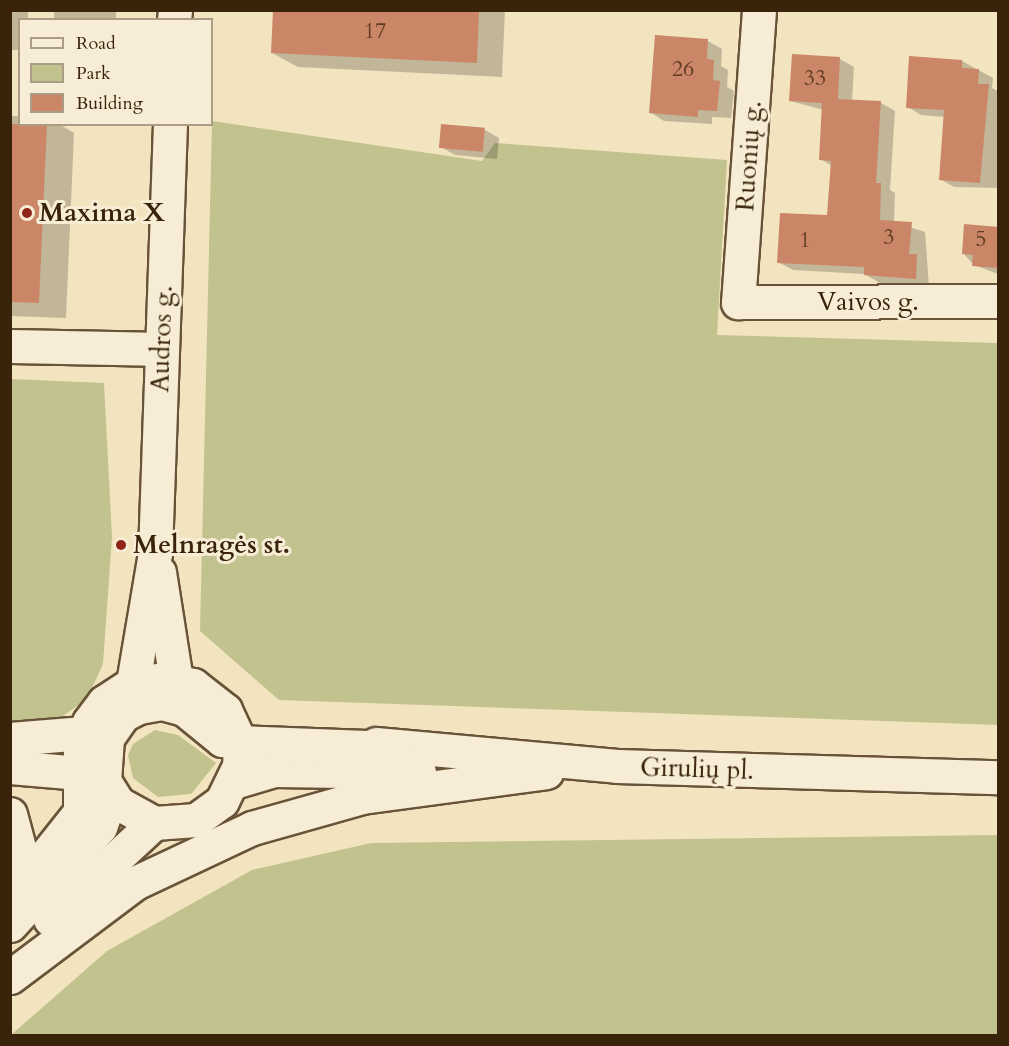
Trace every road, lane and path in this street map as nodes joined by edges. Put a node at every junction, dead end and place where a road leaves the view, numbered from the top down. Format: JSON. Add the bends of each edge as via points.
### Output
{"nodes":[{"id":1,"x":759,"y":10,"type":"edge"},
{"id":2,"x":170,"y":126,"type":"edge"},
{"id":3,"x":999,"y":301,"type":"edge"},
{"id":4,"x":738,"y":302,"type":"joint"},
{"id":5,"x":10,"y":346,"type":"edge"},
{"id":6,"x":162,"y":349,"type":"junction"},
{"id":7,"x":155,"y":553,"type":"junction"},
{"id":8,"x":176,"y":681,"type":"junction"},
{"id":9,"x":133,"y":684,"type":"junction"},
{"id":10,"x":235,"y":729,"type":"junction"},
{"id":11,"x":84,"y":733,"type":"junction"},
{"id":12,"x":10,"y":740,"type":"edge"},
{"id":13,"x":617,"y":766,"type":"junction"},
{"id":14,"x":10,"y":767,"type":"edge"},
{"id":15,"x":526,"y":773,"type":"junction"},
{"id":16,"x":999,"y":777,"type":"edge"},
{"id":17,"x":234,"y":782,"type":"junction"},
{"id":18,"x":99,"y":784,"type":"junction"},
{"id":19,"x":10,"y":814,"type":"edge"},
{"id":20,"x":154,"y":824,"type":"junction"},
{"id":21,"x":12,"y":907,"type":"edge"},
{"id":22,"x":10,"y":953,"type":"edge"},
{"id":23,"x":10,"y":977,"type":"edge"}],
"edges":[{"from":1,"to":4,"type":"main road","name":"Ruonių g."},
{"from":2,"to":6,"type":"main road","name":"Audros g."},
{"from":3,"to":4,"type":"main road","name":"Vaivos g."},
{"from":5,"to":6,"type":"main road"},
{"from":6,"to":7,"type":"main road","name":"Audros g."},
{"from":7,"to":8,"type":"main road","name":"Audros g."},
{"from":7,"to":9,"type":"main road","name":"Audros g."},
{"from":8,"to":9,"type":"main road","name":"Girulių pl."},
{"from":8,"to":10,"type":"main road","name":"Girulių pl.","via":[[212,697]]},
{"from":9,"to":11,"type":"main road","name":"Girulių pl.","via":[[104,702]]},
{"from":10,"to":13,"type":"main road","name":"Girulių pl.","via":[[396,748]]},
{"from":10,"to":17,"type":"main road"},
{"from":10,"to":18,"type":"main road","name":"Girulių pl.","via":[[222,740],[184,709],[162,703],[139,707],[123,715],[107,738]]},
{"from":11,"to":12,"type":"main road"},
{"from":11,"to":18,"type":"main road","name":"Girulių pl."},
{"from":13,"to":15,"type":"main road"},
{"from":13,"to":16,"type":"main road","name":"Girulių pl."},
{"from":14,"to":18,"type":"main road"},
{"from":15,"to":17,"type":"main road","via":[[274,770]]},
{"from":15,"to":23,"type":"main road","via":[[362,797],[252,828],[135,883]]},
{"from":17,"to":20,"type":"main road","via":[[222,801],[196,820]]},
{"from":18,"to":20,"type":"main road","via":[[133,816]]},
{"from":18,"to":21,"type":"main road","name":"Girulių pl.","via":[[83,800],[76,822]]},
{"from":19,"to":21,"type":"main road","via":[[21,855]]},
{"from":20,"to":22,"type":"main road"}]}
